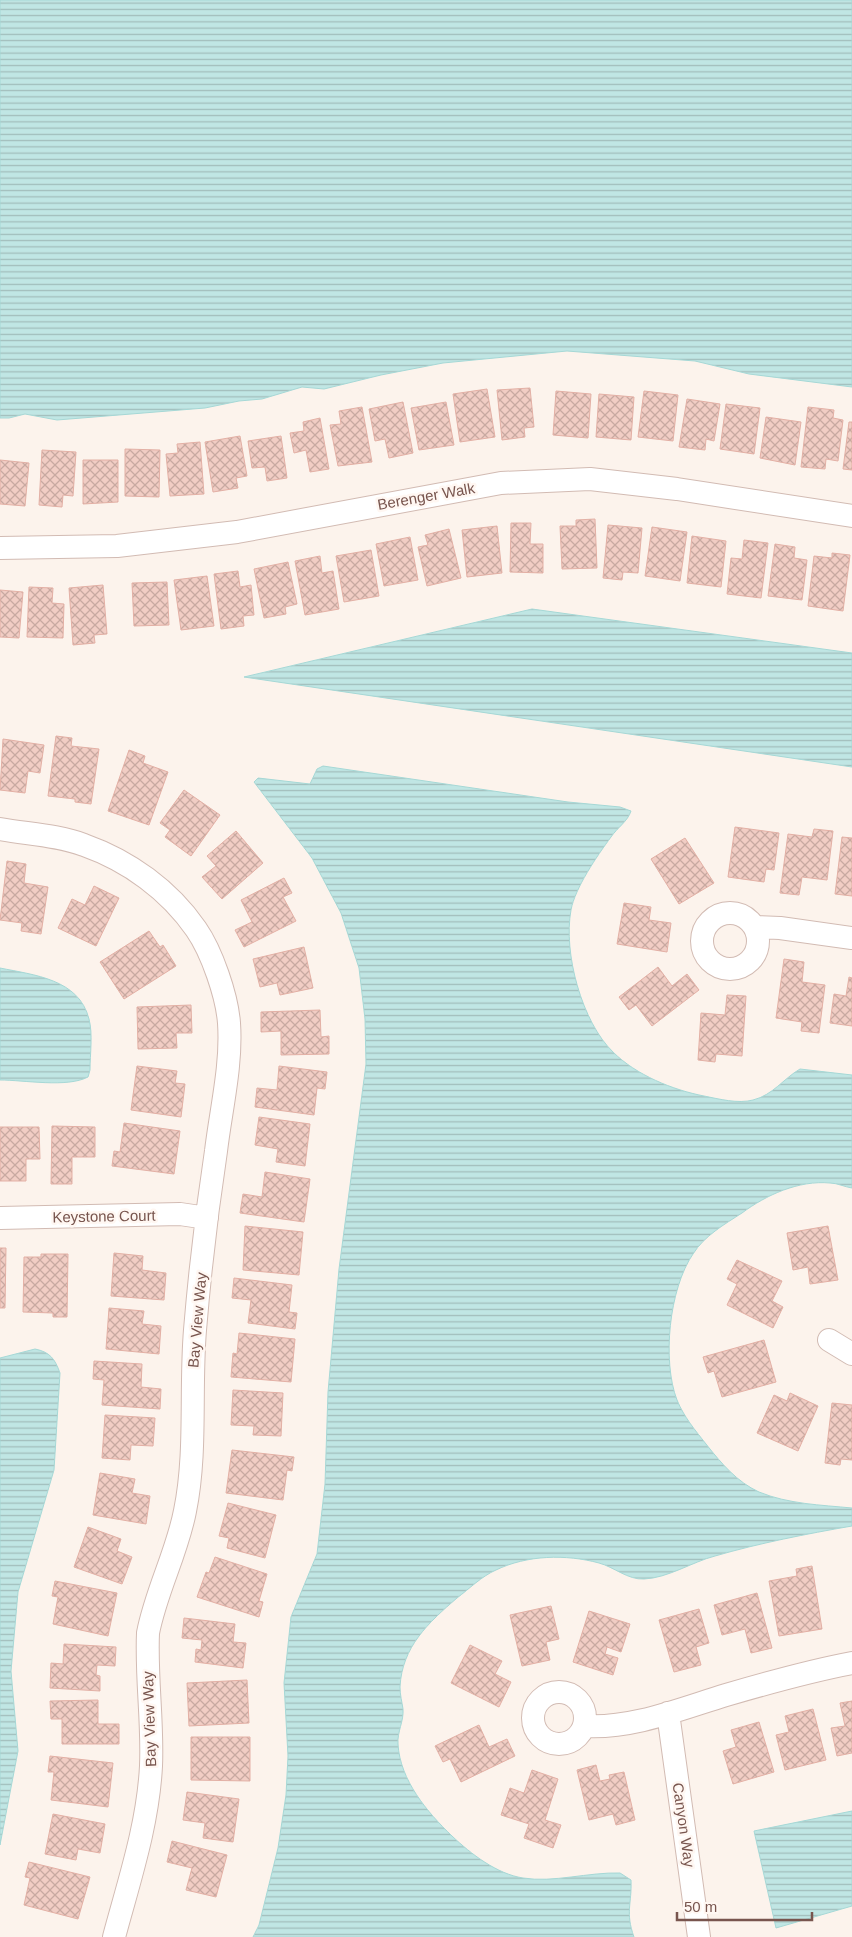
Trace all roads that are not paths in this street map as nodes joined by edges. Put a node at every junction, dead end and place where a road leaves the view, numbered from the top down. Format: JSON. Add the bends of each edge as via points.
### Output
{"nodes":[{"id":1,"x":852,"y":516,"type":"edge"},
{"id":2,"x":0,"y":548,"type":"edge"},
{"id":3,"x":0,"y":830,"type":"edge"},
{"id":4,"x":755,"y":927,"type":"dead end"},
{"id":5,"x":852,"y":938,"type":"edge"},
{"id":6,"x":0,"y":1218,"type":"edge"},
{"id":7,"x":207,"y":1218,"type":"junction"},
{"id":8,"x":829,"y":1340,"type":"dead end"},
{"id":9,"x":852,"y":1354,"type":"edge"},
{"id":10,"x":852,"y":1663,"type":"edge"},
{"id":11,"x":668,"y":1713,"type":"junction"},
{"id":12,"x":584,"y":1726,"type":"dead end"},
{"id":13,"x":114,"y":1937,"type":"edge"},
{"id":14,"x":699,"y":1937,"type":"edge"}],
"edges":[{"from":1,"to":2,"type":"street","name":"Berenger Walk","via":[[590,479],[501,482],[238,532],[117,546]]},
{"from":3,"to":7,"type":"street","name":"Bay View Way","via":[[83,844],[107,854],[134,868],[162,889],[198,931],[211,959],[229,1021],[225,1082]]},
{"from":4,"to":5,"type":"street"},
{"from":6,"to":7,"type":"street","name":"Keystone Court","via":[[180,1214]]},
{"from":7,"to":13,"type":"street","name":"Bay View Way","via":[[195,1330],[185,1510],[148,1634],[151,1765],[148,1799]]},
{"from":8,"to":9,"type":"street"},
{"from":10,"to":11,"type":"street","via":[[776,1680]]},
{"from":11,"to":12,"type":"street","via":[[604,1728]]},
{"from":11,"to":14,"type":"street","name":"Canyon Way"}]}
